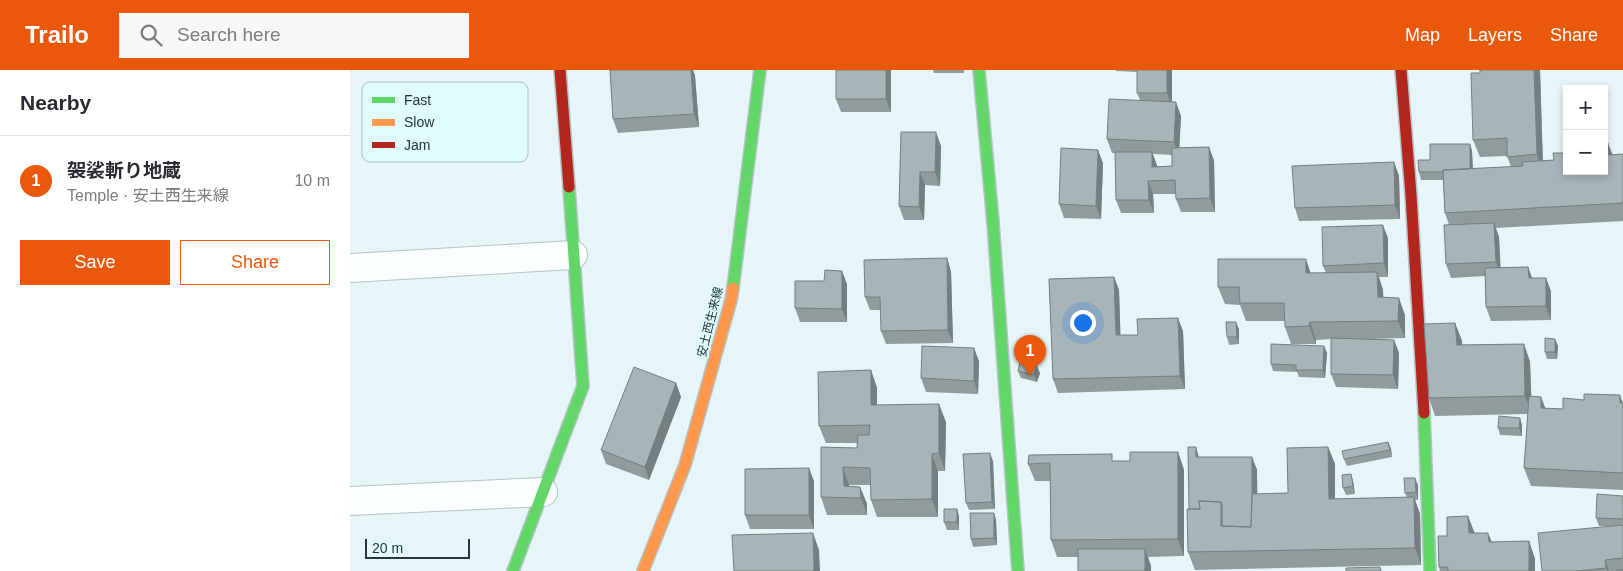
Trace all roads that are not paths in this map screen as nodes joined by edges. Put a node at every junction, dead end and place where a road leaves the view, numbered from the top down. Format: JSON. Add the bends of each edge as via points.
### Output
{"nodes":[{"id":1,"x":560,"y":70,"type":"edge"},
{"id":2,"x":760,"y":70,"type":"edge"},
{"id":3,"x":979,"y":70,"type":"edge"},
{"id":4,"x":1402,"y":70,"type":"edge"},
{"id":5,"x":573,"y":255,"type":"junction"},
{"id":6,"x":350,"y":268,"type":"edge"},
{"id":7,"x":543,"y":492,"type":"junction"},
{"id":8,"x":350,"y":501,"type":"edge"},
{"id":9,"x":513,"y":571,"type":"edge"},
{"id":10,"x":644,"y":571,"type":"edge"},
{"id":11,"x":1018,"y":571,"type":"edge"},
{"id":12,"x":1430,"y":571,"type":"edge"}],
"edges":[{"from":1,"to":5,"type":"street"},
{"from":2,"to":10,"type":"street","name":"安土西生来線","via":[[731,300],[685,465]]},
{"from":3,"to":11,"type":"street"},
{"from":4,"to":12,"type":"street","via":[[1425,433]]},
{"from":5,"to":6,"type":"street"},
{"from":5,"to":7,"type":"street","via":[[583,386]]},
{"from":7,"to":8,"type":"street"},
{"from":7,"to":9,"type":"street"}]}
